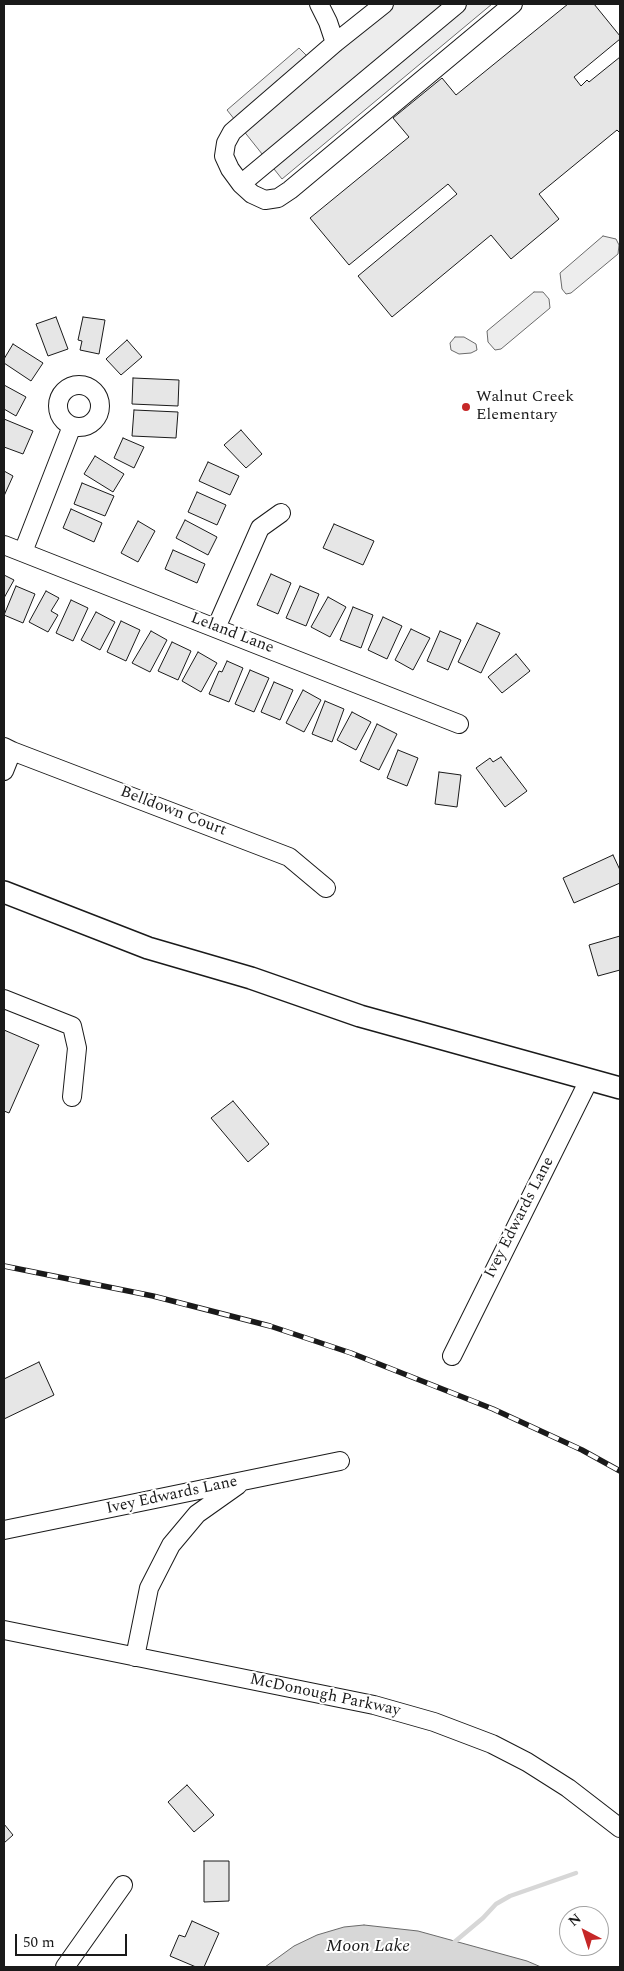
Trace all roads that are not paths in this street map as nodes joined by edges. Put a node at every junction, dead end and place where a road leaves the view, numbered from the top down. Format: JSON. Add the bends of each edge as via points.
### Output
{"nodes":[{"id":1,"x":319,"y":4,"type":"edge"},
{"id":2,"x":381,"y":4,"type":"edge"},
{"id":3,"x":457,"y":4,"type":"edge"},
{"id":4,"x":513,"y":4,"type":"edge"},
{"id":5,"x":335,"y":43,"type":"junction"},
{"id":6,"x":241,"y":184,"type":"junction"},
{"id":7,"x":72,"y":426,"type":"dead end"},
{"id":8,"x":281,"y":513,"type":"dead end"},
{"id":9,"x":4,"y":545,"type":"edge"},
{"id":10,"x":23,"y":552,"type":"junction"},
{"id":11,"x":216,"y":628,"type":"junction"},
{"id":12,"x":459,"y":724,"type":"dead end"},
{"id":13,"x":8,"y":749,"type":"edge"},
{"id":14,"x":4,"y":771,"type":"edge"},
{"id":15,"x":326,"y":888,"type":"dead end"},
{"id":16,"x":4,"y":892,"type":"edge"},
{"id":17,"x":4,"y":999,"type":"edge"},
{"id":18,"x":589,"y":1080,"type":"junction"},
{"id":19,"x":620,"y":1088,"type":"edge"},
{"id":20,"x":72,"y":1097,"type":"dead end"},
{"id":21,"x":452,"y":1356,"type":"dead end"},
{"id":22,"x":340,"y":1461,"type":"dead end"},
{"id":23,"x":244,"y":1481,"type":"junction"},
{"id":24,"x":4,"y":1530,"type":"edge"},
{"id":25,"x":4,"y":1630,"type":"edge"},
{"id":26,"x":135,"y":1657,"type":"junction"},
{"id":27,"x":620,"y":1828,"type":"edge"},
{"id":28,"x":123,"y":1885,"type":"dead end"},
{"id":29,"x":65,"y":1967,"type":"edge"}],
"edges":[{"from":1,"to":5,"type":"street"},
{"from":2,"to":5,"type":"street"},
{"from":3,"to":6,"type":"street"},
{"from":4,"to":6,"type":"street","via":[[278,198],[265,200]]},
{"from":5,"to":6,"type":"street","via":[[232,132],[224,156]]},
{"from":7,"to":10,"type":"street"},
{"from":8,"to":11,"type":"street","via":[[260,528]]},
{"from":9,"to":10,"type":"street","name":"Leland Lane"},
{"from":10,"to":11,"type":"street","name":"Leland Lane"},
{"from":11,"to":12,"type":"street","name":"Leland Lane"},
{"from":13,"to":14,"type":"street","name":"Belldown Court"},
{"from":13,"to":15,"type":"street","name":"Belldown Court","via":[[289,857]]},
{"from":16,"to":18,"type":"main road","via":[[148,948],[251,978],[360,1016]]},
{"from":17,"to":20,"type":"street","via":[[72,1026],[77,1048]]},
{"from":18,"to":19,"type":"main road"},
{"from":18,"to":21,"type":"street","name":"Ivey Edwards Lane"},
{"from":22,"to":23,"type":"street","name":"Ivey Edwards Lane"},
{"from":23,"to":24,"type":"street","name":"Ivey Edwards Lane"},
{"from":23,"to":26,"type":"street","via":[[197,1514],[171,1545],[149,1588]]},
{"from":25,"to":26,"type":"street","name":"McDonough Parkway"},
{"from":26,"to":27,"type":"street","name":"McDonough Parkway","via":[[374,1705],[434,1722],[492,1744],[527,1762],[568,1788]]},
{"from":28,"to":29,"type":"street"}]}
